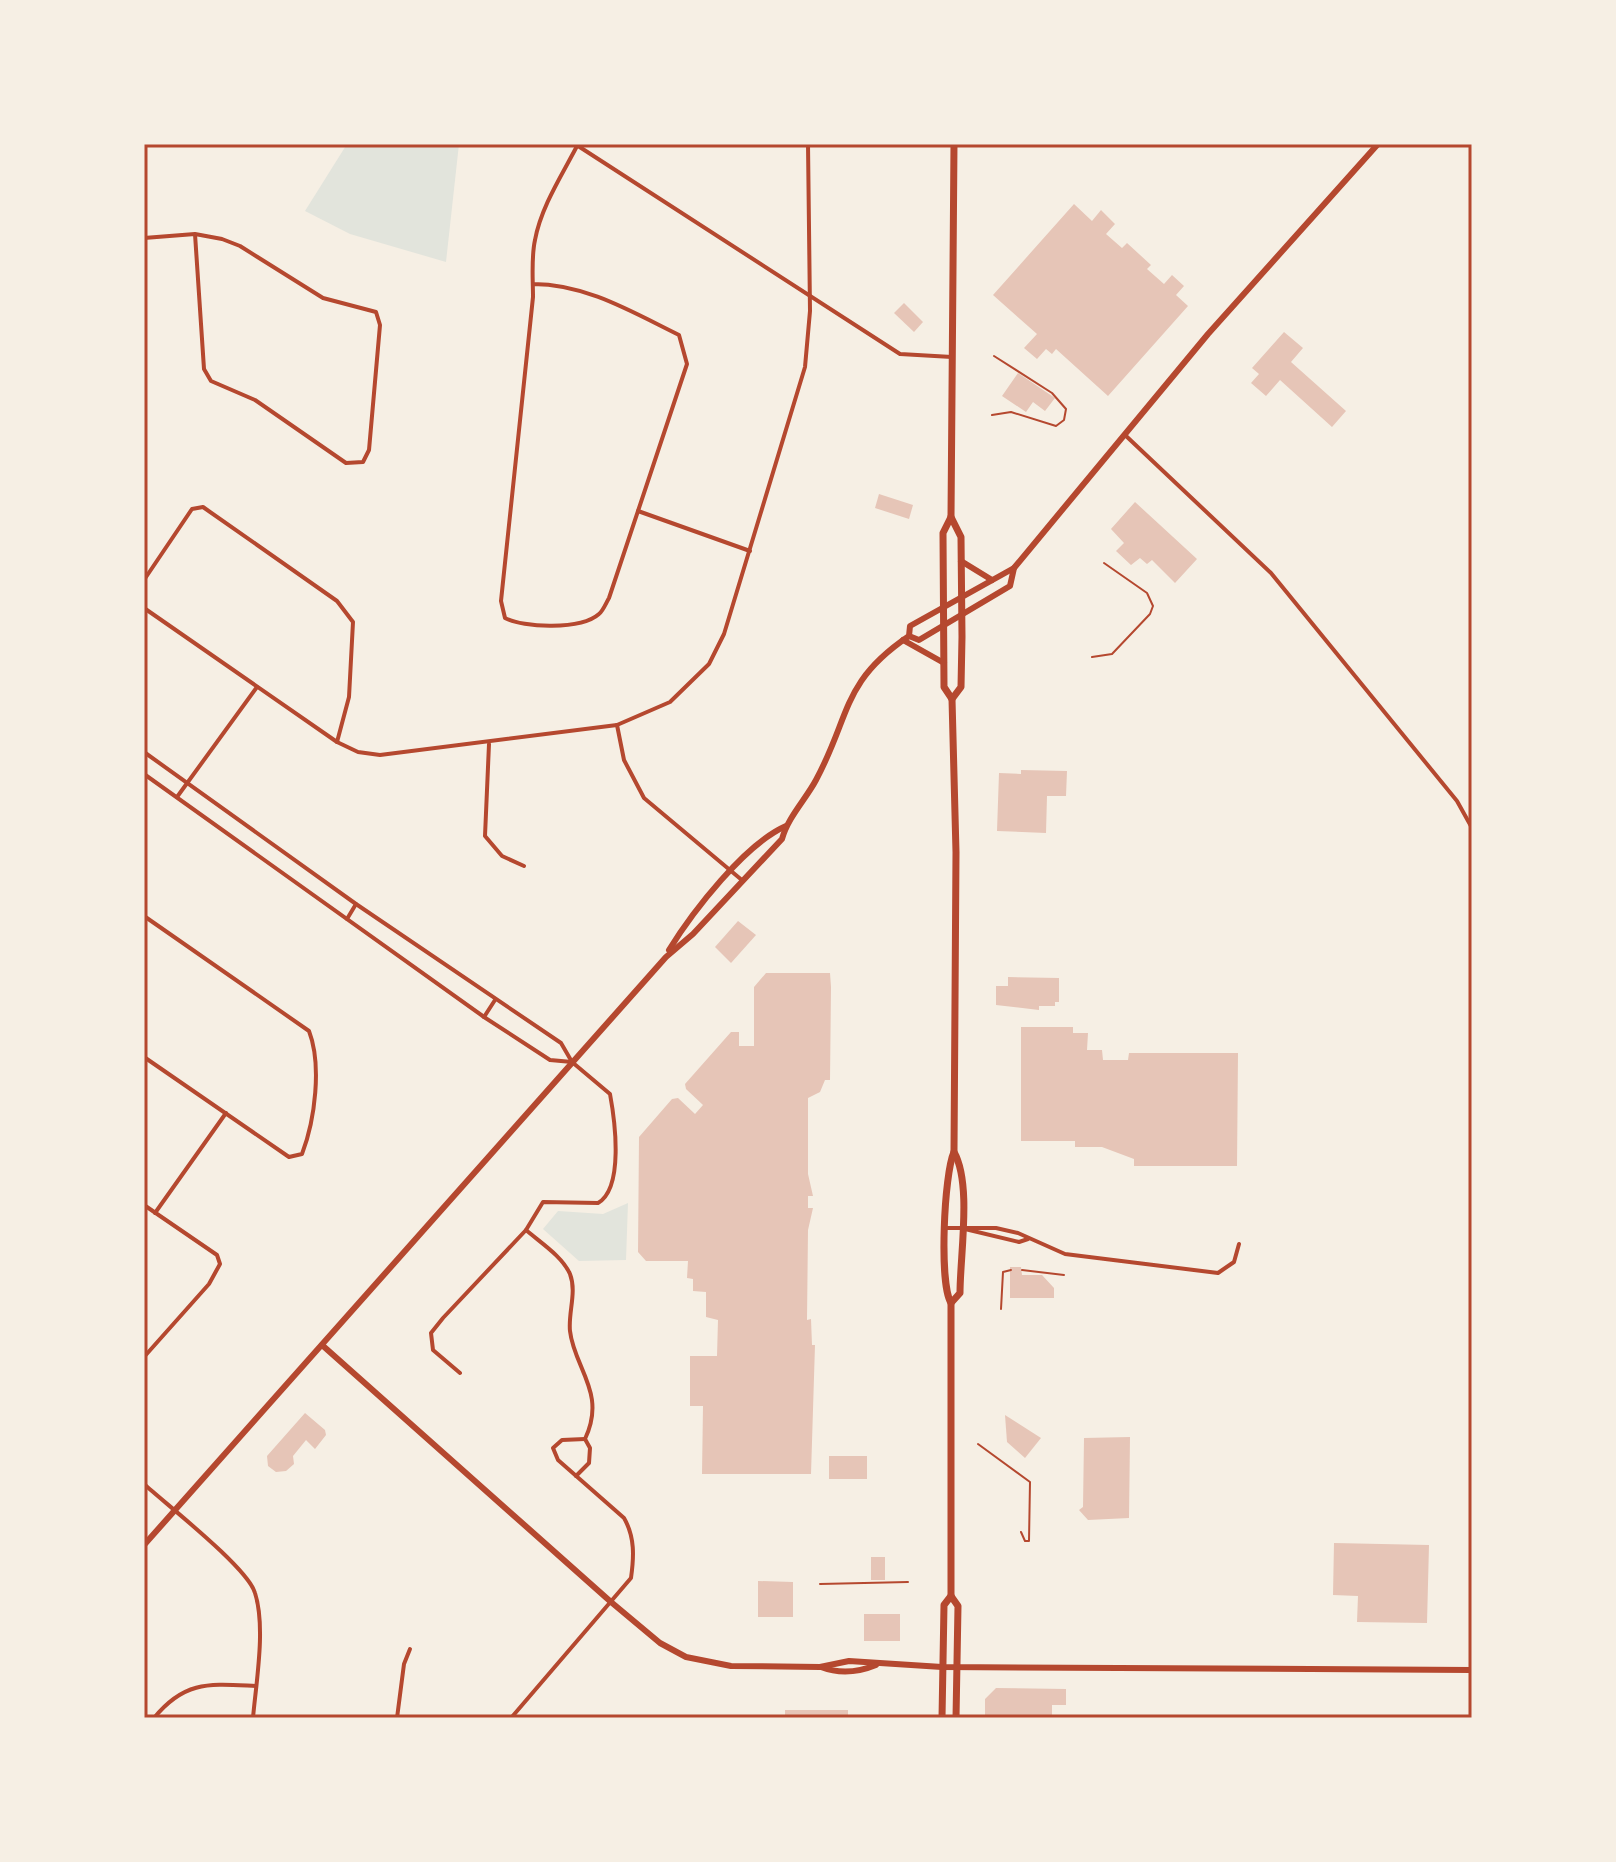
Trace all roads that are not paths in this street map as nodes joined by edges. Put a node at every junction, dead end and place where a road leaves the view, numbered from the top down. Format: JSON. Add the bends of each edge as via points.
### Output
{"nodes":[{"id":1,"x":808,"y":144,"type":"edge"},
{"id":2,"x":954,"y":144,"type":"edge"},
{"id":3,"x":1378,"y":144,"type":"edge"},
{"id":4,"x":576,"y":145,"type":"edge"},
{"id":5,"x":195,"y":234,"type":"junction"},
{"id":6,"x":144,"y":238,"type":"edge"},
{"id":7,"x":533,"y":284,"type":"junction"},
{"id":8,"x":809,"y":298,"type":"junction"},
{"id":9,"x":994,"y":356,"type":"dead end"},
{"id":10,"x":952,"y":357,"type":"junction"},
{"id":11,"x":992,"y":415,"type":"dead end"},
{"id":12,"x":1123,"y":434,"type":"junction"},
{"id":13,"x":638,"y":511,"type":"junction"},
{"id":14,"x":951,"y":517,"type":"junction"},
{"id":15,"x":750,"y":551,"type":"junction"},
{"id":16,"x":960,"y":561,"type":"junction"},
{"id":17,"x":1104,"y":563,"type":"dead end"},
{"id":18,"x":1014,"y":568,"type":"junction"},
{"id":19,"x":144,"y":580,"type":"edge"},
{"id":20,"x":992,"y":580,"type":"junction"},
{"id":21,"x":961,"y":599,"type":"junction"},
{"id":22,"x":144,"y":608,"type":"edge"},
{"id":23,"x":944,"y":609,"type":"junction"},
{"id":24,"x":961,"y":617,"type":"junction"},
{"id":25,"x":944,"y":627,"type":"junction"},
{"id":26,"x":906,"y":638,"type":"junction"},
{"id":27,"x":1092,"y":657,"type":"dead end"},
{"id":28,"x":944,"y":663,"type":"junction"},
{"id":29,"x":257,"y":687,"type":"junction"},
{"id":30,"x":952,"y":699,"type":"junction"},
{"id":31,"x":617,"y":725,"type":"junction"},
{"id":32,"x":337,"y":742,"type":"junction"},
{"id":33,"x":489,"y":744,"type":"junction"},
{"id":34,"x":144,"y":752,"type":"edge"},
{"id":35,"x":144,"y":774,"type":"edge"},
{"id":36,"x":187,"y":783,"type":"junction"},
{"id":37,"x":177,"y":797,"type":"junction"},
{"id":38,"x":786,"y":826,"type":"junction"},
{"id":39,"x":1472,"y":828,"type":"edge"},
{"id":40,"x":524,"y":866,"type":"dead end"},
{"id":41,"x":731,"y":871,"type":"junction"},
{"id":42,"x":743,"y":881,"type":"junction"},
{"id":43,"x":356,"y":904,"type":"junction"},
{"id":44,"x":144,"y":916,"type":"edge"},
{"id":45,"x":347,"y":919,"type":"junction"},
{"id":46,"x":666,"y":957,"type":"junction"},
{"id":47,"x":495,"y":1000,"type":"junction"},
{"id":48,"x":484,"y":1017,"type":"junction"},
{"id":49,"x":144,"y":1057,"type":"edge"},
{"id":50,"x":572,"y":1062,"type":"junction"},
{"id":51,"x":226,"y":1113,"type":"junction"},
{"id":52,"x":954,"y":1152,"type":"junction"},
{"id":53,"x":144,"y":1205,"type":"edge"},
{"id":54,"x":155,"y":1213,"type":"junction"},
{"id":55,"x":961,"y":1227,"type":"junction"},
{"id":56,"x":947,"y":1228,"type":"junction"},
{"id":57,"x":526,"y":1230,"type":"junction"},
{"id":58,"x":1028,"y":1239,"type":"junction"},
{"id":59,"x":1239,"y":1244,"type":"dead end"},
{"id":60,"x":1011,"y":1270,"type":"dead end"},
{"id":61,"x":1022,"y":1270,"type":"dead end"},
{"id":62,"x":1064,"y":1275,"type":"dead end"},
{"id":63,"x":951,"y":1303,"type":"junction"},
{"id":64,"x":1001,"y":1309,"type":"dead end"},
{"id":65,"x":322,"y":1345,"type":"junction"},
{"id":66,"x":144,"y":1357,"type":"edge"},
{"id":67,"x":460,"y":1373,"type":"dead end"},
{"id":68,"x":585,"y":1439,"type":"junction"},
{"id":69,"x":978,"y":1444,"type":"dead end"},
{"id":70,"x":576,"y":1476,"type":"junction"},
{"id":71,"x":144,"y":1484,"type":"edge"},
{"id":72,"x":174,"y":1511,"type":"junction"},
{"id":73,"x":1021,"y":1532,"type":"dead end"},
{"id":74,"x":144,"y":1545,"type":"edge"},
{"id":75,"x":908,"y":1582,"type":"dead end"},
{"id":76,"x":820,"y":1584,"type":"dead end"},
{"id":77,"x":951,"y":1596,"type":"junction"},
{"id":78,"x":611,"y":1602,"type":"junction"},
{"id":79,"x":410,"y":1649,"type":"dead end"},
{"id":80,"x":849,"y":1661,"type":"junction"},
{"id":81,"x":876,"y":1665,"type":"junction"},
{"id":82,"x":820,"y":1667,"type":"junction"},
{"id":83,"x":942,"y":1667,"type":"junction"},
{"id":84,"x":957,"y":1667,"type":"junction"},
{"id":85,"x":856,"y":1670,"type":"junction"},
{"id":86,"x":1472,"y":1670,"type":"edge"},
{"id":87,"x":256,"y":1686,"type":"junction"},
{"id":88,"x":154,"y":1718,"type":"edge"},
{"id":89,"x":253,"y":1718,"type":"edge"},
{"id":90,"x":397,"y":1718,"type":"edge"},
{"id":91,"x":511,"y":1718,"type":"edge"},
{"id":92,"x":942,"y":1718,"type":"edge"},
{"id":93,"x":956,"y":1718,"type":"edge"}],
"edges":[{"from":1,"to":8,"type":"street"},
{"from":2,"to":10,"type":"main road"},
{"from":3,"to":12,"type":"main road"},
{"from":4,"to":7,"type":"street","via":[[535,239]]},
{"from":4,"to":8,"type":"street"},
{"from":5,"to":5,"type":"street","via":[[204,369],[211,381],[255,400],[346,463],[363,462],[371,435],[380,325],[376,312],[323,298],[240,246]]},
{"from":5,"to":6,"type":"street"},
{"from":7,"to":13,"type":"street","via":[[559,284],[599,296],[679,335],[687,364]]},
{"from":7,"to":13,"type":"street","via":[[501,601],[505,618],[517,625],[554,626],[598,615],[609,598]]},
{"from":8,"to":10,"type":"street","via":[[900,354]]},
{"from":8,"to":15,"type":"street","via":[[799,398]]},
{"from":9,"to":11,"type":"lane","via":[[1052,393],[1066,409],[1056,426],[1011,412]]},
{"from":10,"to":14,"type":"main road"},
{"from":12,"to":18,"type":"main road"},
{"from":12,"to":39,"type":"street","via":[[1271,573],[1457,801]]},
{"from":13,"to":15,"type":"street"},
{"from":14,"to":16,"type":"main road","via":[[961,537]]},
{"from":14,"to":23,"type":"main road","via":[[943,533]]},
{"from":15,"to":31,"type":"street","via":[[709,664],[670,702]]},
{"from":16,"to":20,"type":"main road"},
{"from":16,"to":21,"type":"main road"},
{"from":17,"to":27,"type":"lane","via":[[1147,593],[1153,606],[1112,654]]},
{"from":18,"to":20,"type":"main road"},
{"from":18,"to":24,"type":"main road","via":[[1010,586]]},
{"from":19,"to":32,"type":"street","via":[[192,509],[203,507],[337,601],[353,622],[349,697]]},
{"from":20,"to":21,"type":"main road"},
{"from":21,"to":23,"type":"main road"},
{"from":21,"to":24,"type":"main road"},
{"from":22,"to":29,"type":"street"},
{"from":23,"to":25,"type":"main road"},
{"from":23,"to":26,"type":"main road","via":[[910,626]]},
{"from":24,"to":25,"type":"main road"},
{"from":24,"to":30,"type":"main road","via":[[961,687]]},
{"from":25,"to":26,"type":"main road","via":[[919,640]]},
{"from":25,"to":28,"type":"main road"},
{"from":26,"to":28,"type":"main road"},
{"from":26,"to":38,"type":"main road","via":[[863,675],[819,775]]},
{"from":28,"to":30,"type":"main road","via":[[944,687]]},
{"from":29,"to":32,"type":"street"},
{"from":29,"to":36,"type":"street"},
{"from":30,"to":52,"type":"main road"},
{"from":31,"to":33,"type":"street"},
{"from":31,"to":41,"type":"street","via":[[624,760],[644,798]]},
{"from":32,"to":33,"type":"street","via":[[380,755]]},
{"from":33,"to":40,"type":"street","via":[[485,836],[502,856]]},
{"from":34,"to":36,"type":"street"},
{"from":35,"to":37,"type":"street"},
{"from":36,"to":37,"type":"street"},
{"from":36,"to":43,"type":"street"},
{"from":37,"to":45,"type":"street"},
{"from":38,"to":41,"type":"main road","via":[[767,834]]},
{"from":38,"to":42,"type":"main road","via":[[782,839]]},
{"from":41,"to":42,"type":"street"},
{"from":41,"to":46,"type":"main road","via":[[685,923]]},
{"from":42,"to":46,"type":"main road"},
{"from":43,"to":45,"type":"street"},
{"from":43,"to":47,"type":"street"},
{"from":44,"to":51,"type":"street","via":[[309,1031],[316,1051],[302,1154],[289,1157]]},
{"from":45,"to":48,"type":"street"},
{"from":46,"to":50,"type":"main road"},
{"from":47,"to":48,"type":"street"},
{"from":47,"to":50,"type":"street","via":[[561,1043]]},
{"from":48,"to":50,"type":"street","via":[[550,1060]]},
{"from":49,"to":51,"type":"street"},
{"from":50,"to":57,"type":"street","via":[[610,1094],[614,1182],[598,1203],[543,1202]]},
{"from":50,"to":65,"type":"main road"},
{"from":51,"to":54,"type":"street"},
{"from":52,"to":55,"type":"main road","via":[[962,1166]]},
{"from":52,"to":56,"type":"main road","via":[[948,1165]]},
{"from":53,"to":54,"type":"street"},
{"from":54,"to":66,"type":"street","via":[[217,1255],[220,1264],[209,1284]]},
{"from":55,"to":56,"type":"street"},
{"from":55,"to":58,"type":"street","via":[[996,1228]]},
{"from":55,"to":58,"type":"street","via":[[1019,1242]]},
{"from":55,"to":63,"type":"main road","via":[[960,1293]]},
{"from":56,"to":63,"type":"main road","via":[[946,1294]]},
{"from":57,"to":67,"type":"street","via":[[431,1333],[433,1350]]},
{"from":57,"to":68,"type":"street","via":[[571,1275],[570,1332],[591,1398],[591,1426]]},
{"from":58,"to":59,"type":"street","via":[[1065,1254],[1218,1273],[1234,1262]]},
{"from":60,"to":64,"type":"lane","via":[[1003,1272]]},
{"from":61,"to":62,"type":"lane"},
{"from":63,"to":77,"type":"main road"},
{"from":65,"to":72,"type":"main road"},
{"from":65,"to":78,"type":"main road"},
{"from":68,"to":70,"type":"street","via":[[589,1463]]},
{"from":68,"to":70,"type":"street","via":[[562,1440],[553,1448]]},
{"from":69,"to":73,"type":"lane","via":[[1030,1482],[1029,1541]]},
{"from":70,"to":78,"type":"street","via":[[631,1529],[631,1578]]},
{"from":71,"to":72,"type":"street"},
{"from":72,"to":74,"type":"main road"},
{"from":72,"to":87,"type":"street","via":[[255,1590]]},
{"from":75,"to":76,"type":"lane"},
{"from":77,"to":83,"type":"main road","via":[[944,1605]]},
{"from":77,"to":84,"type":"main road","via":[[958,1606]]},
{"from":78,"to":82,"type":"main road","via":[[660,1643],[686,1657],[731,1666]]},
{"from":78,"to":91,"type":"street"},
{"from":79,"to":90,"type":"street"},
{"from":80,"to":81,"type":"main road"},
{"from":80,"to":82,"type":"main road"},
{"from":80,"to":85,"type":"main road"},
{"from":81,"to":83,"type":"main road"},
{"from":81,"to":85,"type":"main road"},
{"from":82,"to":85,"type":"main road"},
{"from":83,"to":84,"type":"main road"},
{"from":83,"to":92,"type":"main road"},
{"from":84,"to":86,"type":"main road"},
{"from":84,"to":93,"type":"main road"},
{"from":87,"to":88,"type":"street","via":[[195,1687],[172,1696]]},
{"from":87,"to":89,"type":"street"}]}
